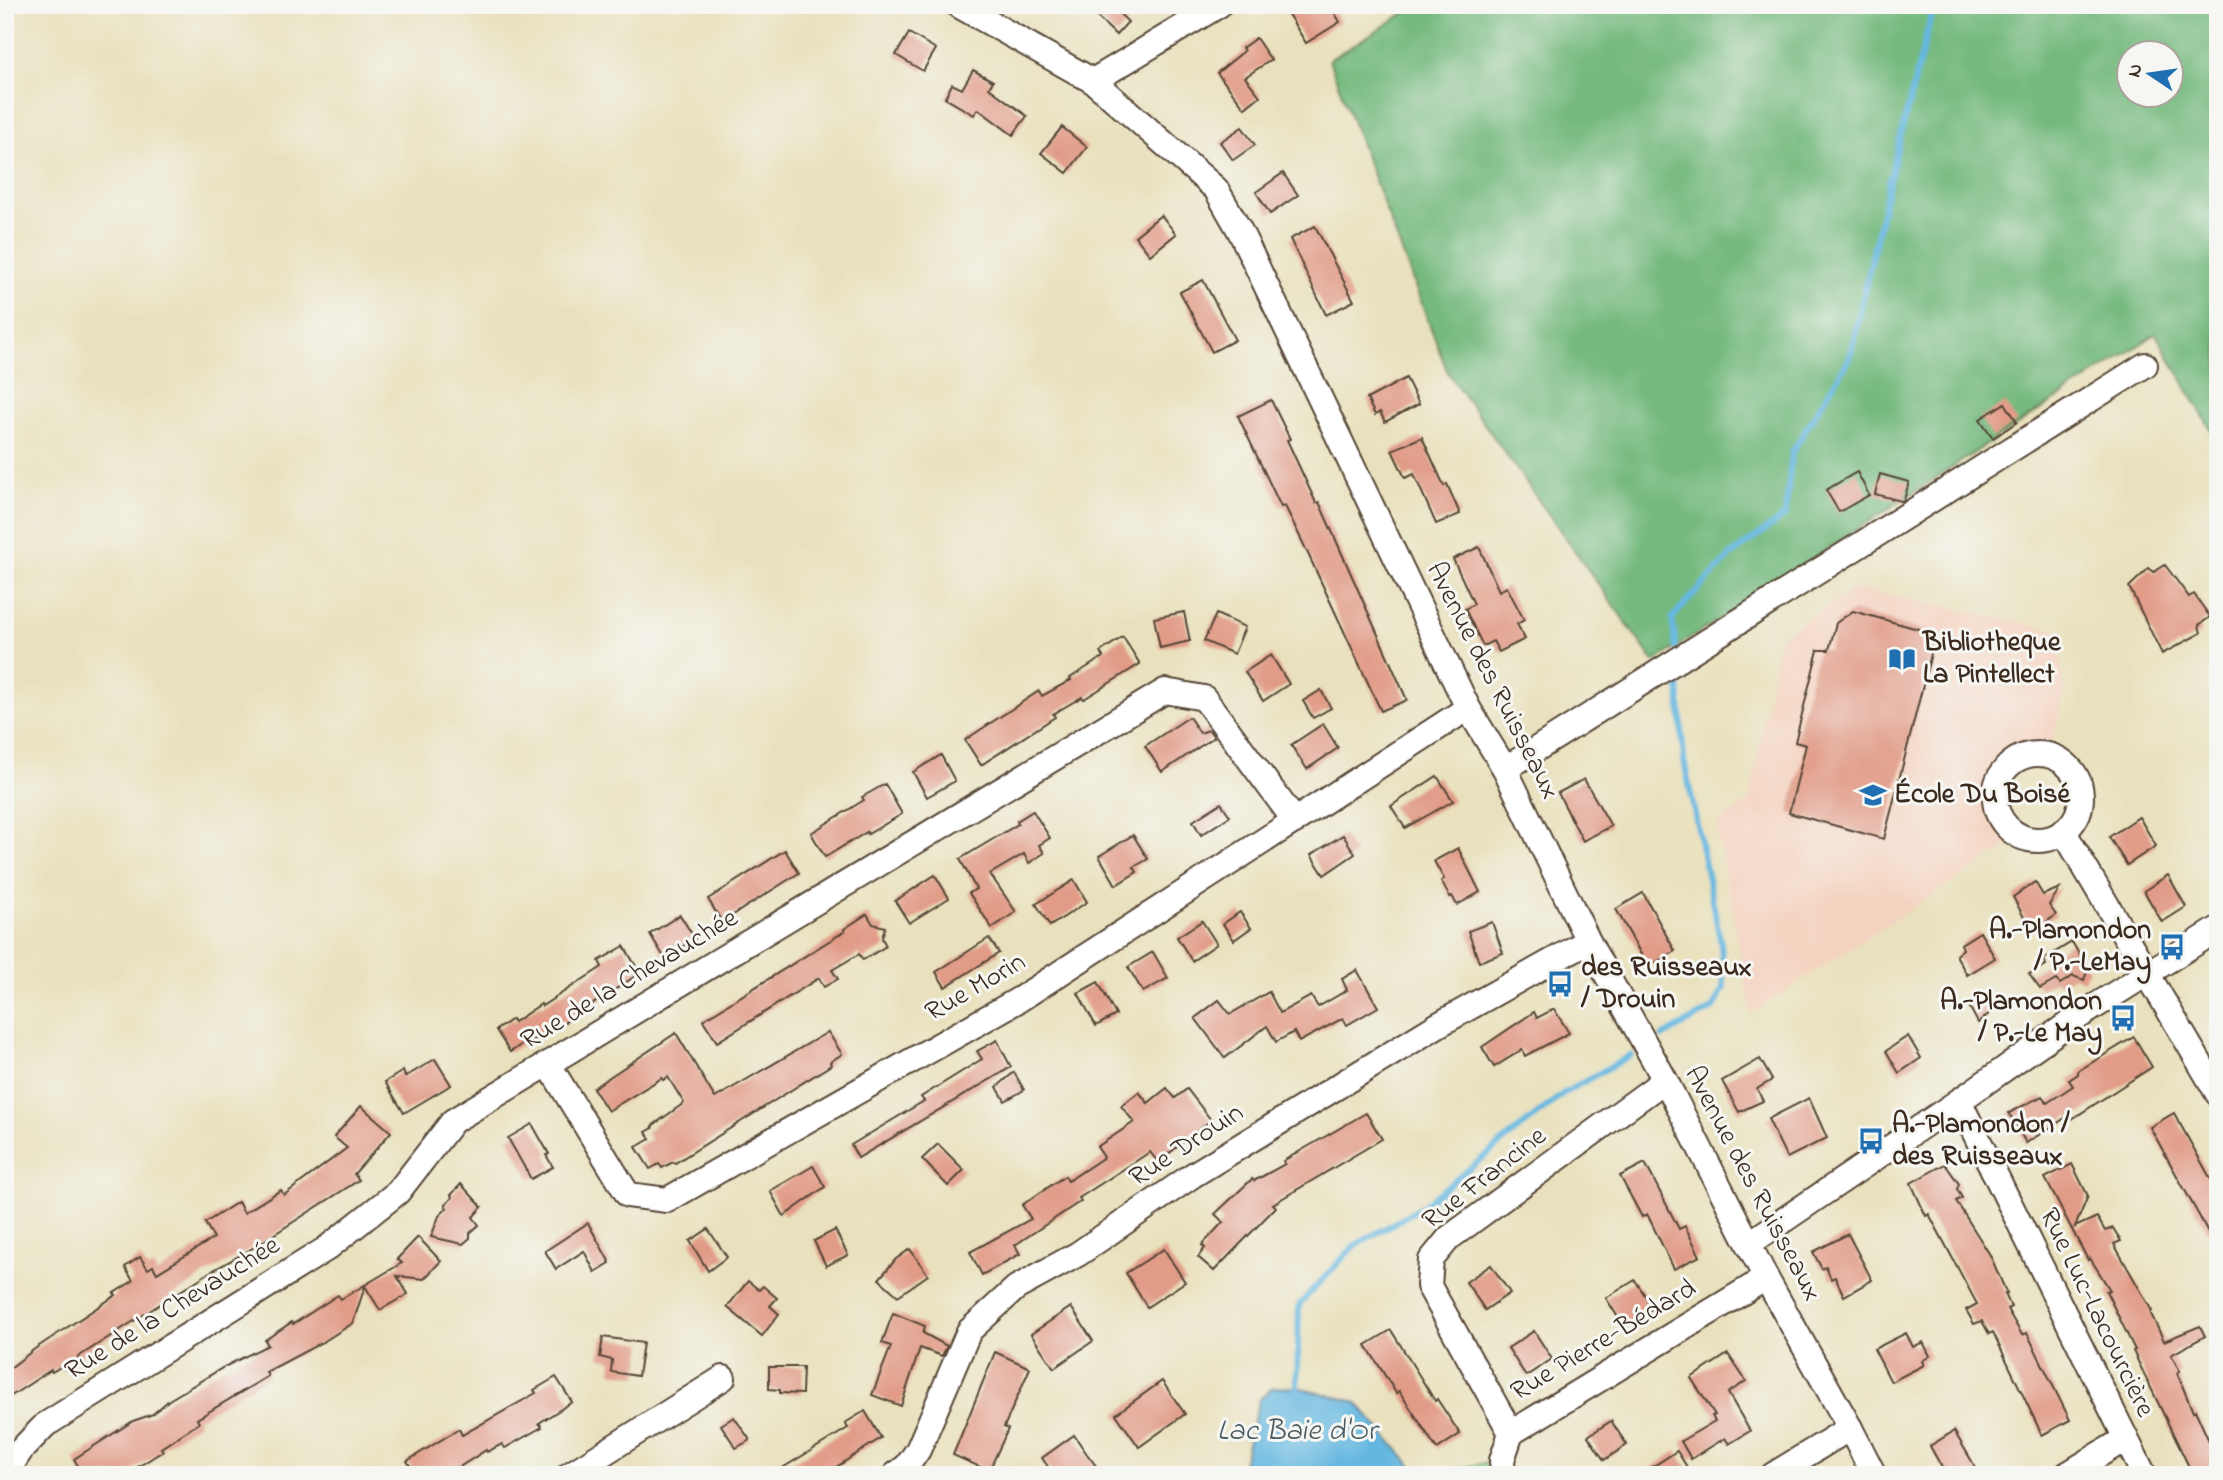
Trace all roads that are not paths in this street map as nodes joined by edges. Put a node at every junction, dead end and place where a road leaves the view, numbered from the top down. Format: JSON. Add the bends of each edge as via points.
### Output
{"nodes":[{"id":1,"x":958,"y":5,"type":"edge"},
{"id":2,"x":1219,"y":5,"type":"edge"},
{"id":3,"x":1093,"y":81,"type":"junction"},
{"id":4,"x":2145,"y":365,"type":"dead end"},
{"id":5,"x":1468,"y":708,"type":"junction"},
{"id":6,"x":1505,"y":769,"type":"junction"},
{"id":7,"x":1295,"y":821,"type":"junction"},
{"id":8,"x":2064,"y":832,"type":"dead end"},
{"id":9,"x":2218,"y":929,"type":"edge"},
{"id":10,"x":1588,"y":941,"type":"junction"},
{"id":11,"x":2147,"y":974,"type":"junction"},
{"id":12,"x":548,"y":1065,"type":"junction"},
{"id":13,"x":1665,"y":1080,"type":"junction"},
{"id":14,"x":2218,"y":1094,"type":"edge"},
{"id":15,"x":1959,"y":1101,"type":"junction"},
{"id":16,"x":1749,"y":1243,"type":"junction"},
{"id":17,"x":1766,"y":1279,"type":"junction"},
{"id":18,"x":723,"y":1378,"type":"dead end"},
{"id":19,"x":1850,"y":1427,"type":"junction"},
{"id":20,"x":1511,"y":1433,"type":"junction"},
{"id":21,"x":2125,"y":1439,"type":"junction"},
{"id":22,"x":5,"y":1474,"type":"edge"},
{"id":23,"x":569,"y":1475,"type":"edge"},
{"id":24,"x":895,"y":1475,"type":"edge"},
{"id":25,"x":1503,"y":1475,"type":"edge"},
{"id":26,"x":1773,"y":1475,"type":"edge"},
{"id":27,"x":1874,"y":1475,"type":"edge"},
{"id":28,"x":2066,"y":1475,"type":"edge"},
{"id":29,"x":2144,"y":1475,"type":"edge"}],
"edges":[{"from":1,"to":3,"type":"street","name":"Avenue des Ruisseaux"},
{"from":2,"to":3,"type":"street"},
{"from":3,"to":5,"type":"street","name":"Avenue des Ruisseaux","via":[[1216,189]]},
{"from":4,"to":6,"type":"street"},
{"from":5,"to":6,"type":"street","name":"Avenue des Ruisseaux"},
{"from":5,"to":7,"type":"street","name":"Rue Morin"},
{"from":6,"to":10,"type":"street","name":"Avenue des Ruisseaux"},
{"from":7,"to":12,"type":"street","name":"Rue de la Chevauchée","via":[[1204,698],[1165,691]]},
{"from":7,"to":12,"type":"street","name":"Rue Morin","via":[[1020,999],[667,1200],[628,1195]]},
{"from":8,"to":11,"type":"street"},
{"from":9,"to":11,"type":"street"},
{"from":10,"to":13,"type":"street","name":"Avenue des Ruisseaux"},
{"from":10,"to":24,"type":"street","name":"Rue Drouin","via":[[1438,1025],[1193,1175],[1079,1254],[1016,1288],[969,1331],[918,1450]]},
{"from":11,"to":14,"type":"street"},
{"from":11,"to":15,"type":"street"},
{"from":12,"to":22,"type":"street","name":"Rue de la Chevauchée","via":[[453,1121],[398,1192],[326,1249],[45,1425]]},
{"from":13,"to":16,"type":"street","name":"Avenue des Ruisseaux"},
{"from":13,"to":20,"type":"street","name":"Rue Francine","via":[[1449,1238],[1431,1260],[1429,1286]]},
{"from":15,"to":16,"type":"street"},
{"from":15,"to":21,"type":"street","name":"Rue Luc-Lacourcière"},
{"from":16,"to":17,"type":"street","name":"Avenue des Ruisseaux"},
{"from":17,"to":19,"type":"street","name":"Avenue des Ruisseaux"},
{"from":17,"to":20,"type":"street","name":"Rue Pierre-Bédard"},
{"from":18,"to":23,"type":"street"},
{"from":19,"to":26,"type":"street"},
{"from":19,"to":27,"type":"street","name":"Avenue des Ruisseaux"},
{"from":20,"to":25,"type":"street","name":"Rue Pierre-Bédard","via":[[1502,1460]]},
{"from":21,"to":28,"type":"street"},
{"from":21,"to":29,"type":"street","name":"Rue Luc-Lacourcière"}]}
